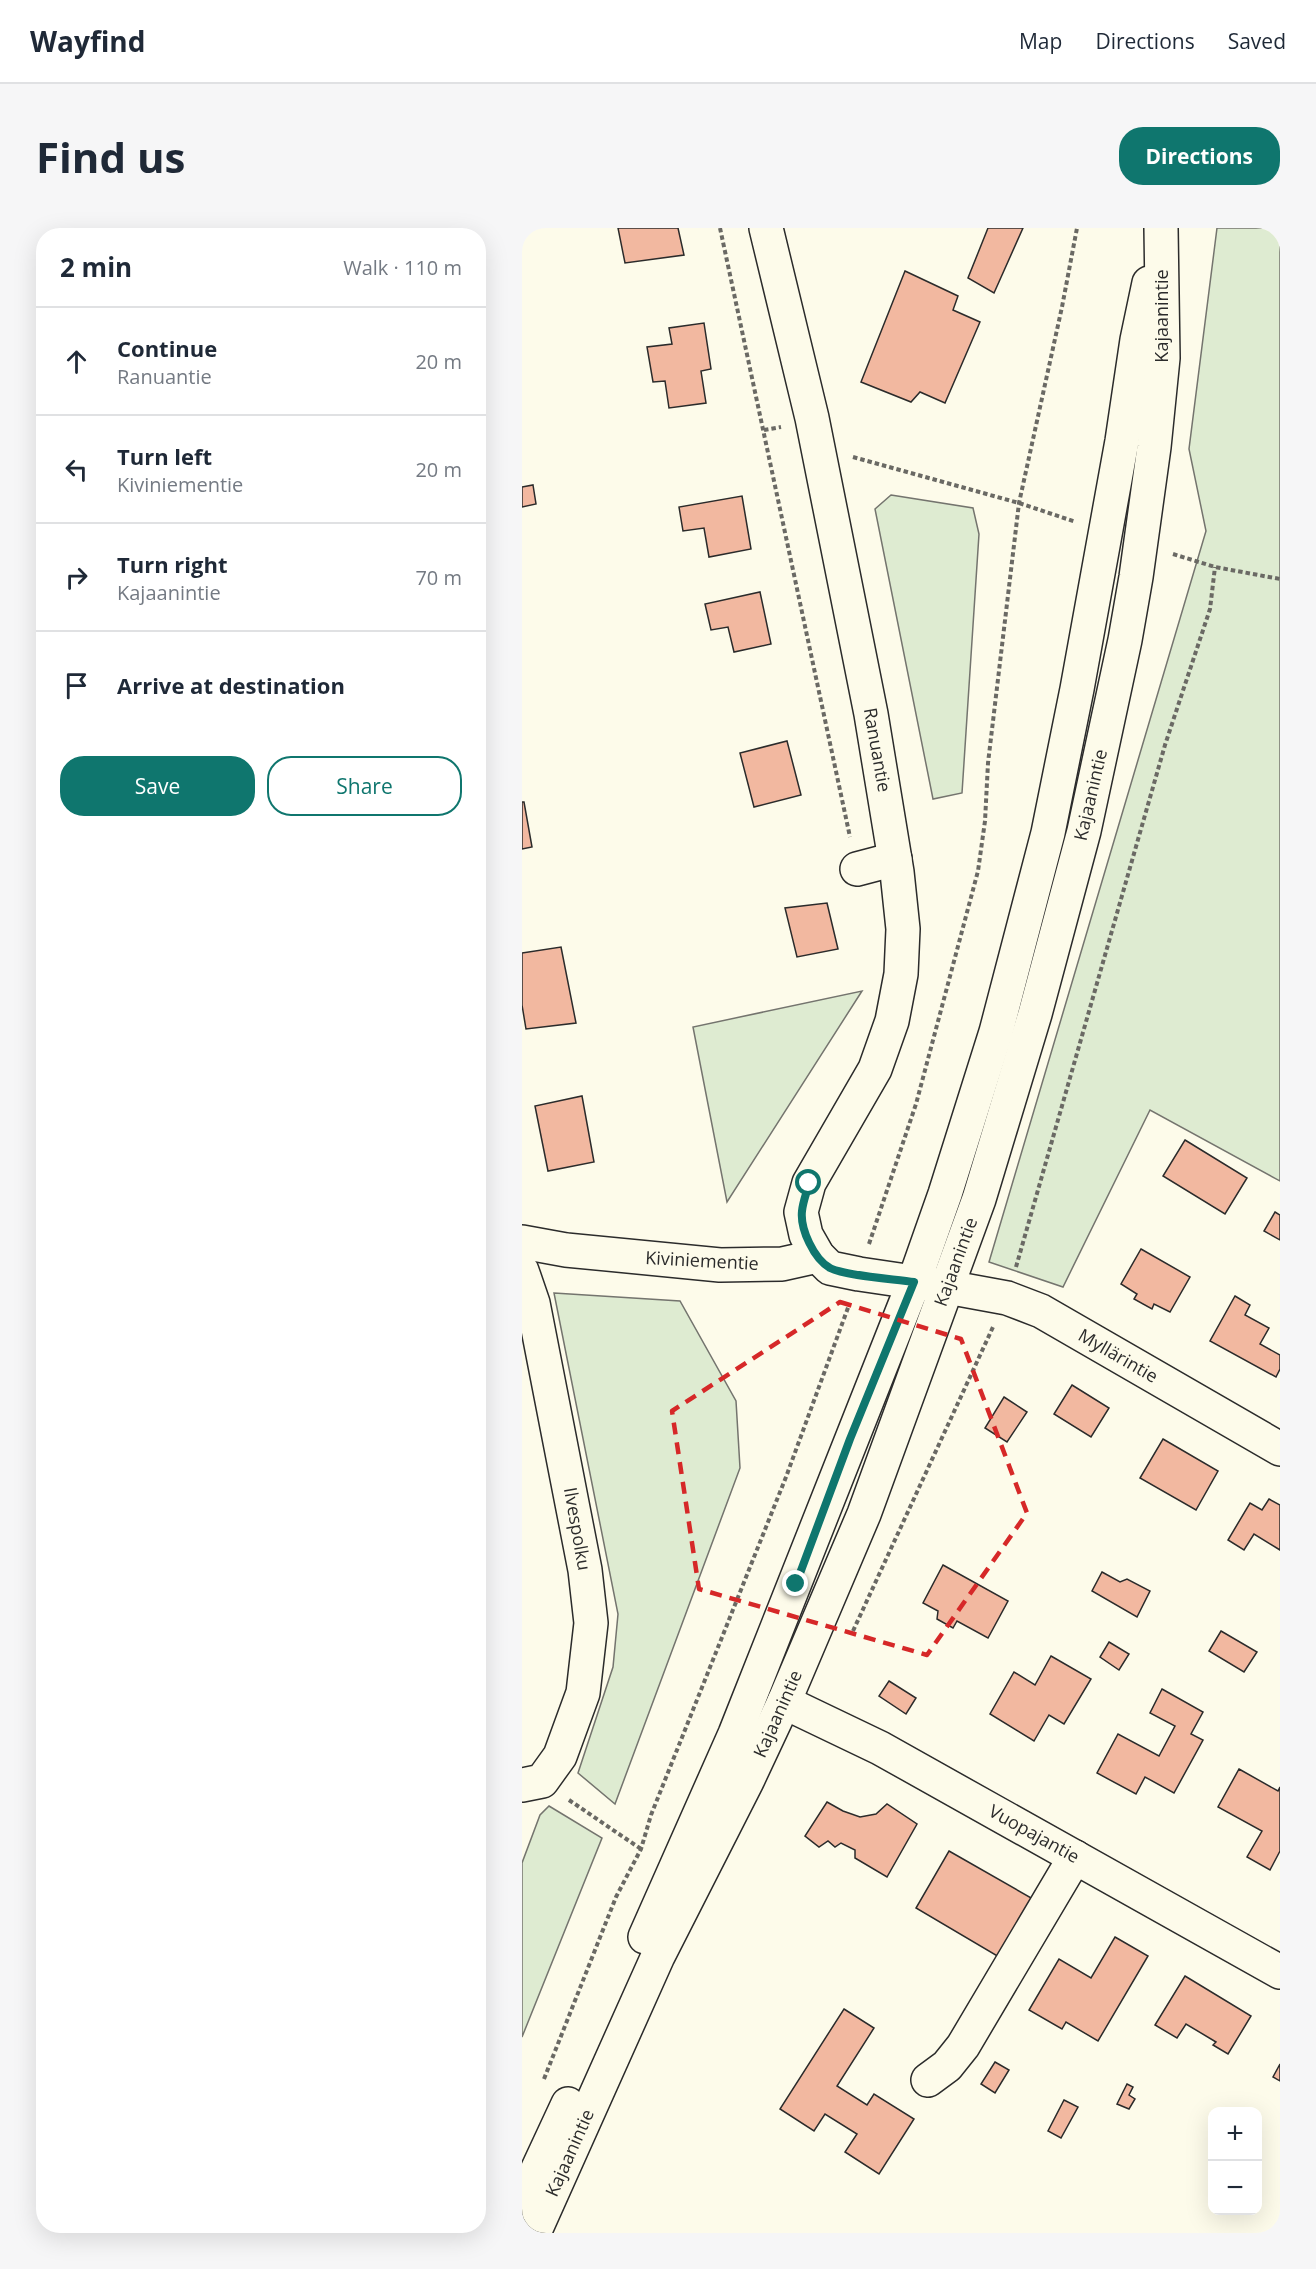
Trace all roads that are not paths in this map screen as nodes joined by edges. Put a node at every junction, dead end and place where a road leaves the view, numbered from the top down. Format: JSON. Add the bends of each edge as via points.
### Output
{"nodes":[{"id":1,"x":766,"y":228,"type":"edge"},
{"id":2,"x":1161,"y":228,"type":"edge"},
{"id":3,"x":895,"y":859,"type":"junction"},
{"id":4,"x":857,"y":869,"type":"road end"},
{"id":5,"x":522,"y":1242,"type":"edge"},
{"id":6,"x":818,"y":1256,"type":"junction"},
{"id":7,"x":522,"y":1271,"type":"edge"},
{"id":8,"x":914,"y":1282,"type":"junction"},
{"id":9,"x":947,"y":1287,"type":"junction"},
{"id":10,"x":1280,"y":1449,"type":"edge"},
{"id":11,"x":784,"y":1702,"type":"junction"},
{"id":12,"x":532,"y":1783,"type":"edge"},
{"id":13,"x":1075,"y":1857,"type":"junction"},
{"id":14,"x":1280,"y":1972,"type":"edge"},
{"id":15,"x":928,"y":2080,"type":"dead end"},
{"id":16,"x":522,"y":2203,"type":"edge"},
{"id":17,"x":534,"y":2233,"type":"edge"}],
"edges":[{"from":1,"to":3,"type":"main road","name":"Ranuantie","via":[[812,418],[871,714]]},
{"from":2,"to":8,"type":"main road","name":"Kajaanintie","via":[[1137,340],[1122,441],[1048,833],[996,1032]]},
{"from":2,"to":9,"type":"main road","name":"Kajaanintie","via":[[1163,358],[1155,447],[1125,640],[1084,831],[1035,1014],[979,1199]]},
{"from":3,"to":4,"type":"main road"},
{"from":3,"to":6,"type":"main road","name":"Ranuantie","via":[[903,929],[896,1002],[875,1069],[809,1183],[801,1212],[806,1234]]},
{"from":5,"to":6,"type":"main road","name":"Kiviniementie","via":[[720,1265],[782,1264]]},
{"from":6,"to":8,"type":"main road","via":[[830,1268]]},
{"from":7,"to":12,"type":"main road","name":"Ilvespolku","via":[[533,1303],[585,1570],[591,1623],[583,1692],[560,1756]]},
{"from":8,"to":9,"type":"main road"},
{"from":8,"to":16,"type":"main road","name":"Kajaanintie","via":[[735,1734]]},
{"from":9,"to":10,"type":"main road","name":"Myllärintie","via":[[1007,1298],[1041,1311]]},
{"from":9,"to":11,"type":"main road","name":"Kajaanintie","via":[[864,1514]]},
{"from":11,"to":13,"type":"main road","name":"Vuopajantie","via":[[880,1748]]},
{"from":11,"to":17,"type":"main road","name":"Kajaanintie","via":[[658,1956]]},
{"from":13,"to":14,"type":"main road","name":"Vuopajantie"},
{"from":13,"to":15,"type":"main road","via":[[963,2046],[947,2066]]}]}
